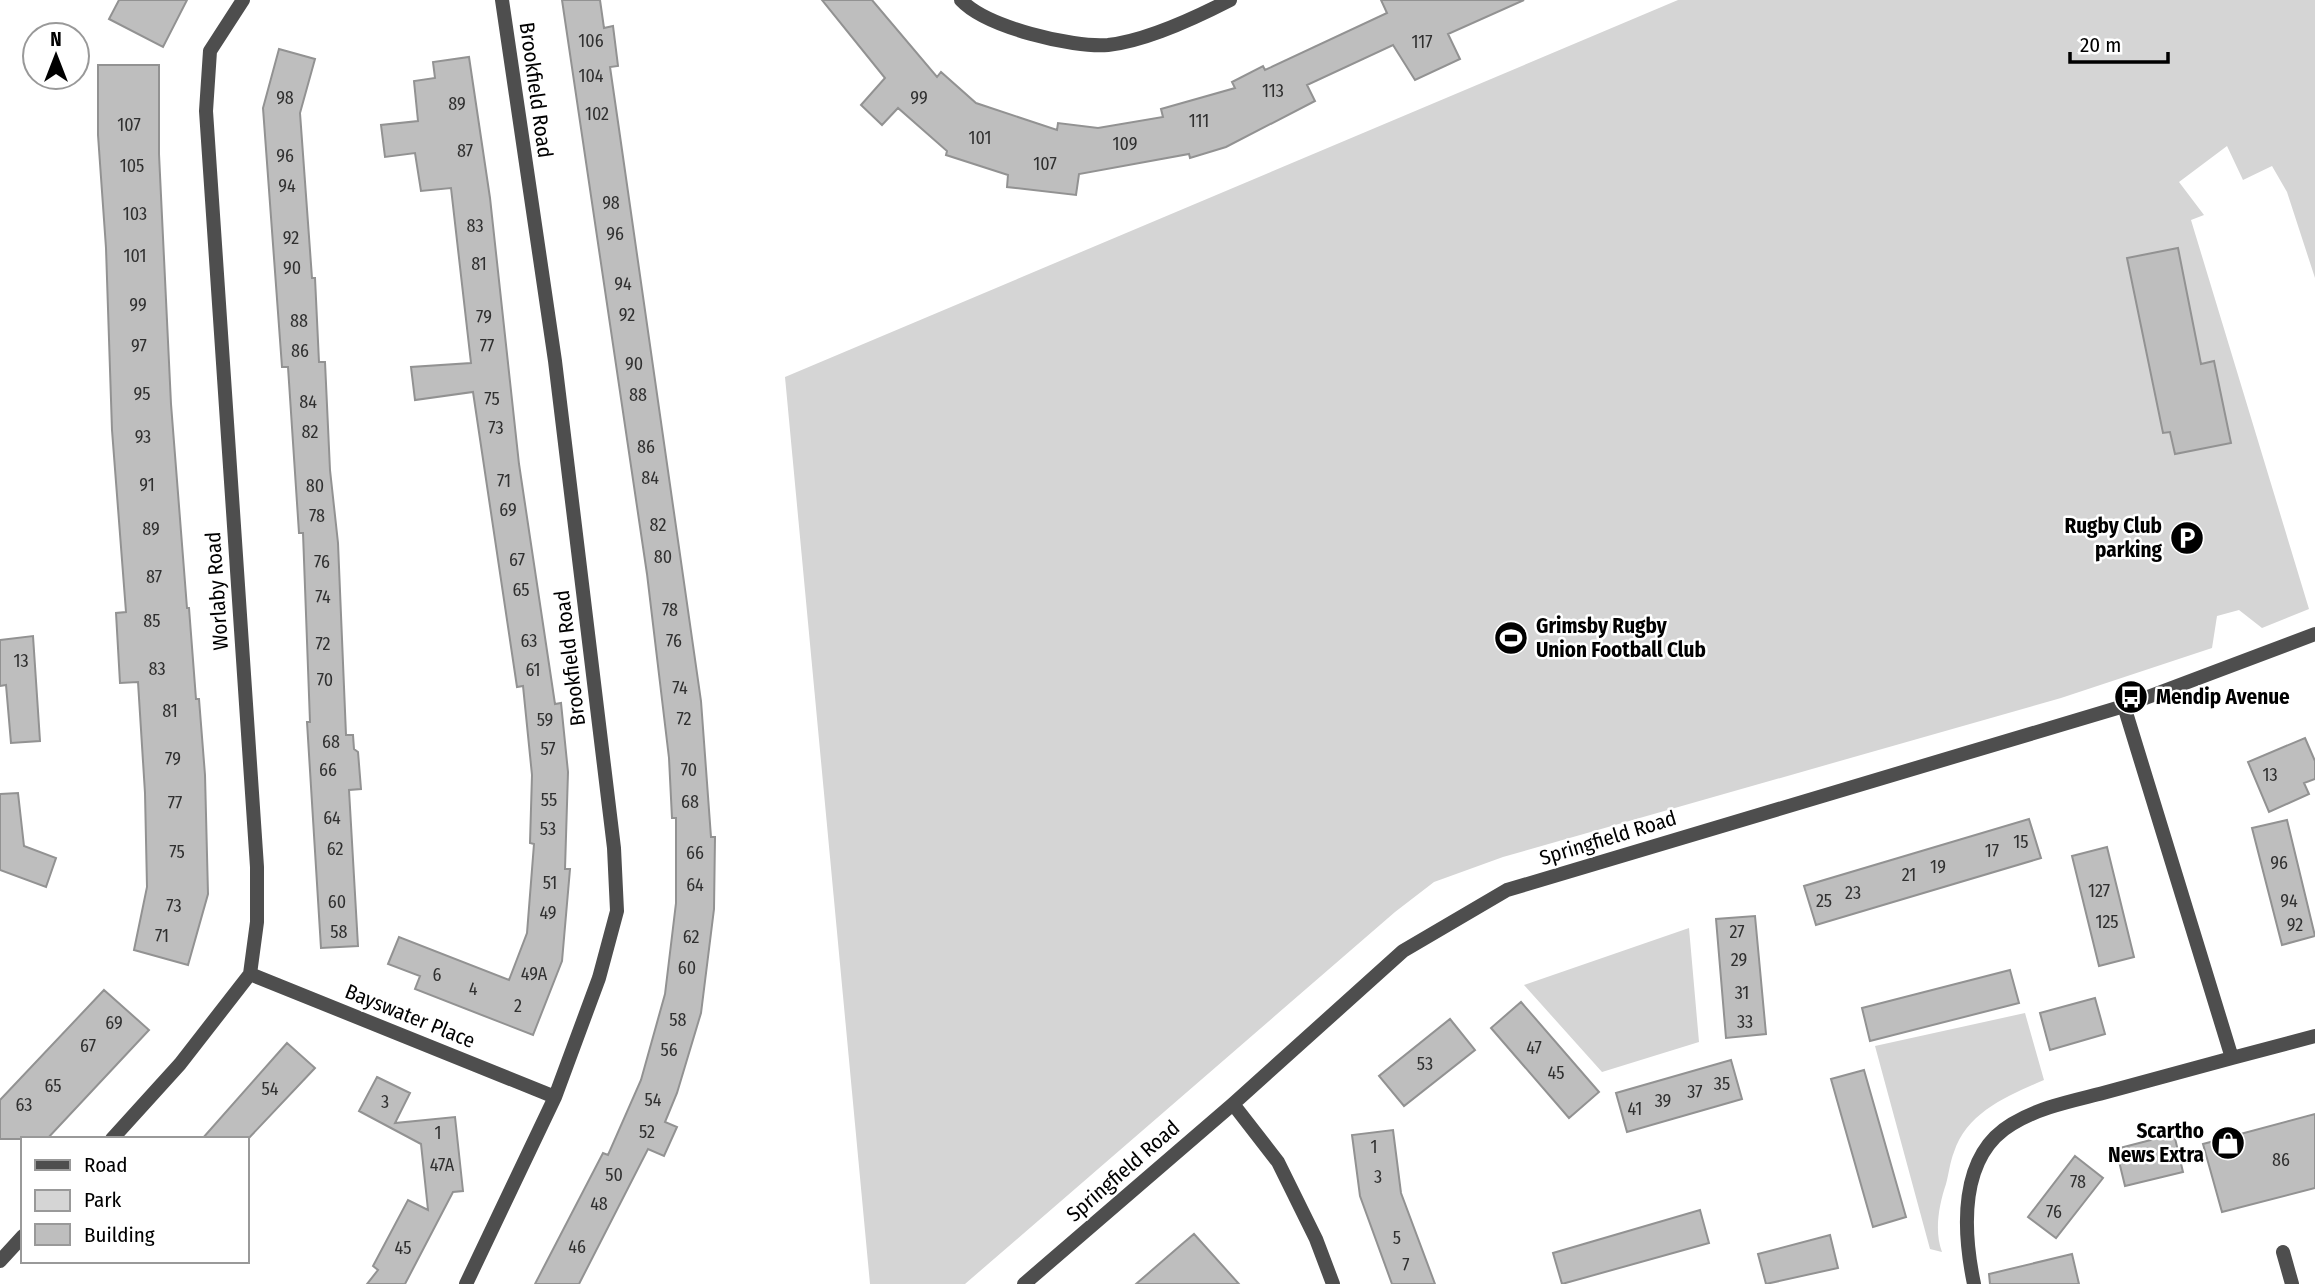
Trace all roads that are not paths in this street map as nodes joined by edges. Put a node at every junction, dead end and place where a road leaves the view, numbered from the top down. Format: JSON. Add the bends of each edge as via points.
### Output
{"nodes":[{"id":1,"x":243,"y":0,"type":"edge"},
{"id":2,"x":502,"y":0,"type":"edge"},
{"id":3,"x":961,"y":0,"type":"edge"},
{"id":4,"x":1230,"y":0,"type":"edge"},
{"id":5,"x":2315,"y":634,"type":"edge"},
{"id":6,"x":2124,"y":706,"type":"junction"},
{"id":7,"x":250,"y":974,"type":"junction"},
{"id":8,"x":2315,"y":1036,"type":"edge"},
{"id":9,"x":2232,"y":1058,"type":"junction"},
{"id":10,"x":555,"y":1097,"type":"junction"},
{"id":11,"x":1234,"y":1104,"type":"junction"},
{"id":12,"x":114,"y":1137,"type":"edge"},
{"id":13,"x":21,"y":1238,"type":"edge"},
{"id":14,"x":2283,"y":1252,"type":"dead end"},
{"id":15,"x":0,"y":1261,"type":"edge"},
{"id":16,"x":466,"y":1284,"type":"edge"},
{"id":17,"x":1024,"y":1284,"type":"edge"},
{"id":18,"x":1333,"y":1284,"type":"edge"},
{"id":19,"x":1974,"y":1284,"type":"edge"},
{"id":20,"x":2292,"y":1284,"type":"edge"}],
"edges":[{"from":1,"to":7,"type":"street","name":"Worlaby Road","via":[[211,51],[206,111],[257,867],[257,922]]},
{"from":2,"to":10,"type":"street","name":"Brookfield Road","via":[[555,361],[615,860],[617,911],[599,978]]},
{"from":3,"to":4,"type":"street","via":[[1024,35],[1108,45],[1186,23]]},
{"from":5,"to":6,"type":"street","name":"Springfield Road"},
{"from":6,"to":9,"type":"street"},
{"from":6,"to":11,"type":"street","name":"Springfield Road","via":[[1507,890],[1403,951]]},
{"from":7,"to":10,"type":"street","name":"Bayswater Place"},
{"from":7,"to":12,"type":"street","via":[[180,1064]]},
{"from":8,"to":9,"type":"street"},
{"from":9,"to":19,"type":"street","via":[[2040,1110],[2010,1125],[1987,1148],[1971,1181],[1966,1247]]},
{"from":10,"to":16,"type":"street","name":"Brookfield Road"},
{"from":11,"to":17,"type":"street","name":"Springfield Road"},
{"from":11,"to":18,"type":"street","via":[[1278,1162]]},
{"from":13,"to":15,"type":"street"},
{"from":14,"to":20,"type":"street"}]}
